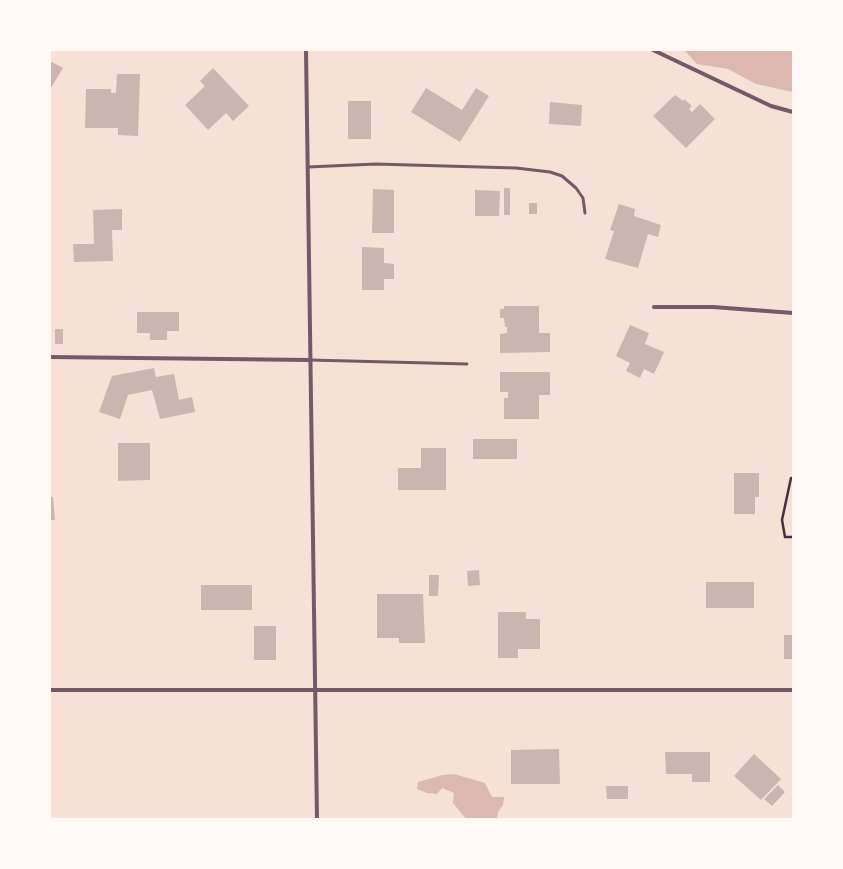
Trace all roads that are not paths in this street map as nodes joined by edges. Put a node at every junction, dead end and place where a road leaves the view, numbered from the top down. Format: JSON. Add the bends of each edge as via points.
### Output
{"nodes":[{"id":1,"x":306,"y":50,"type":"edge"},
{"id":2,"x":653,"y":50,"type":"edge"},
{"id":3,"x":793,"y":112,"type":"edge"},
{"id":4,"x":308,"y":167,"type":"junction"},
{"id":5,"x":585,"y":212,"type":"dead end"},
{"id":6,"x":654,"y":307,"type":"dead end"},
{"id":7,"x":793,"y":313,"type":"edge"},
{"id":8,"x":50,"y":358,"type":"edge"},
{"id":9,"x":310,"y":360,"type":"junction"},
{"id":10,"x":467,"y":364,"type":"dead end"},
{"id":11,"x":314,"y":689,"type":"junction"},
{"id":12,"x":50,"y":690,"type":"edge"},
{"id":13,"x":793,"y":690,"type":"edge"},
{"id":14,"x":317,"y":819,"type":"edge"}],
"edges":[{"from":1,"to":4,"type":"street"},
{"from":2,"to":3,"type":"street","via":[[772,106]]},
{"from":4,"to":5,"type":"lane","via":[[376,164],[516,168],[550,172],[562,176],[576,188],[582,198]]},
{"from":4,"to":9,"type":"street"},
{"from":6,"to":7,"type":"street","via":[[713,307]]},
{"from":8,"to":9,"type":"street"},
{"from":9,"to":10,"type":"lane"},
{"from":9,"to":11,"type":"street"},
{"from":11,"to":12,"type":"street"},
{"from":11,"to":13,"type":"street"},
{"from":11,"to":14,"type":"street"}]}
